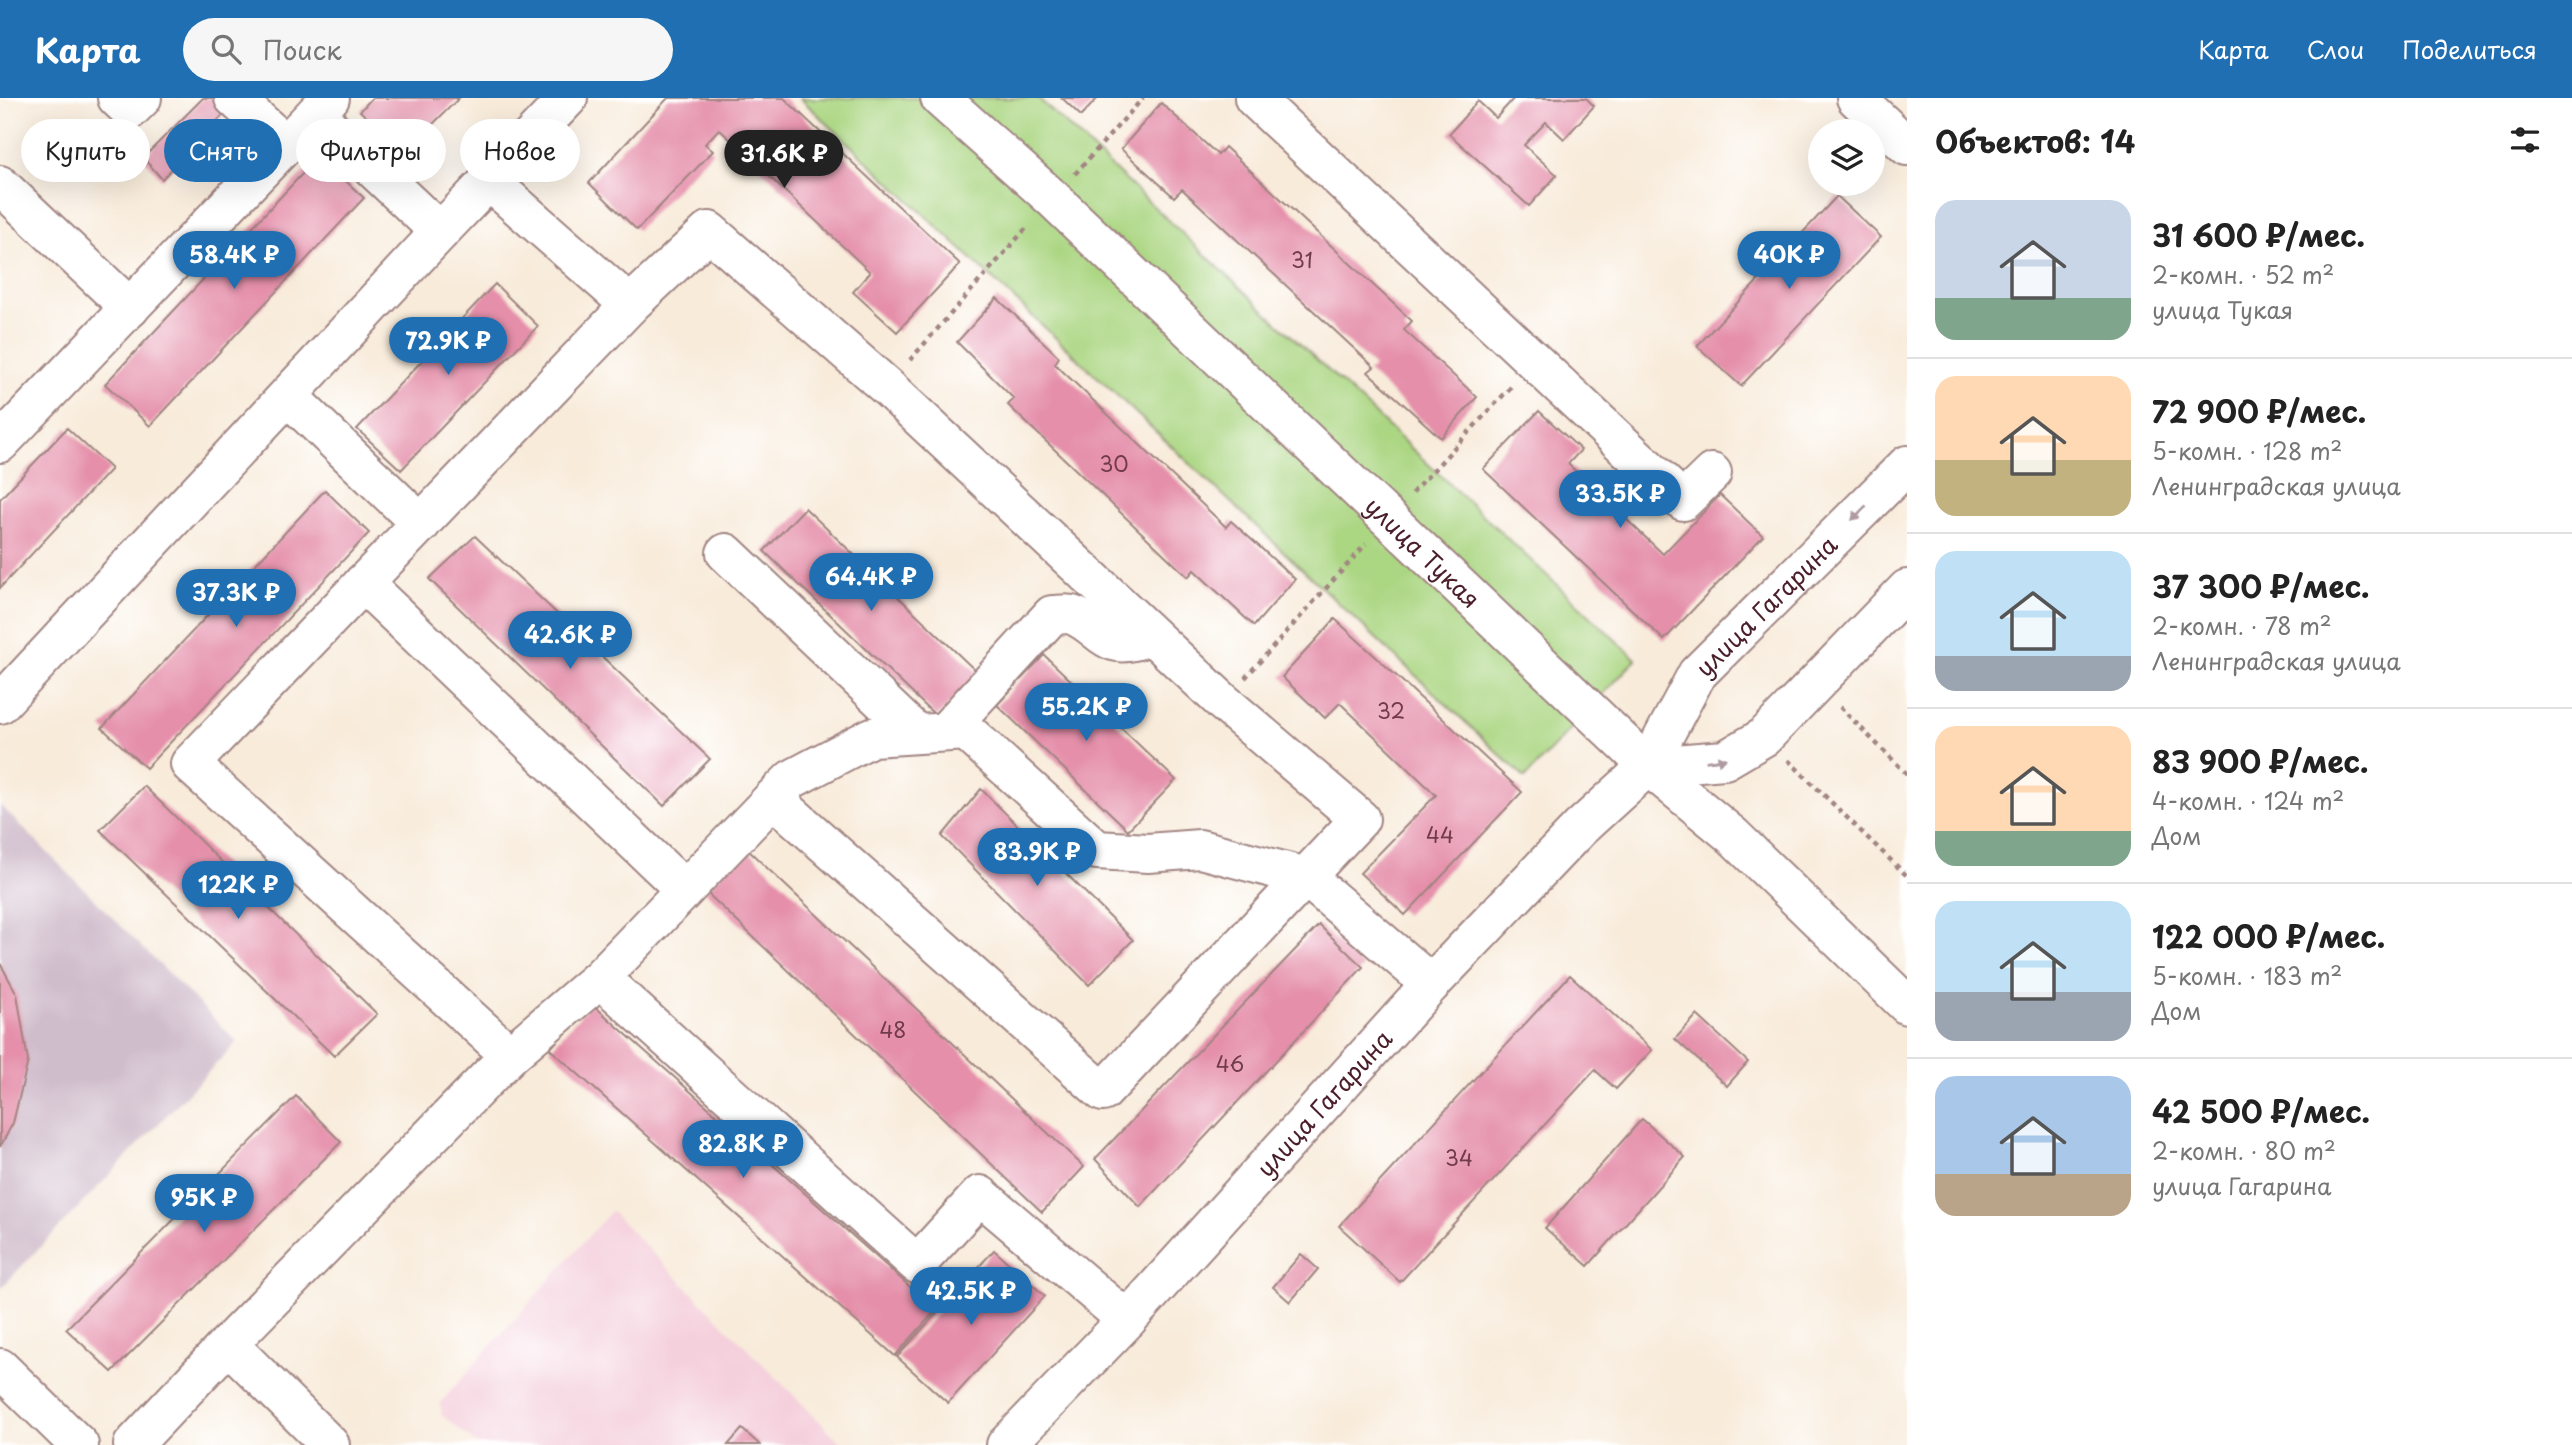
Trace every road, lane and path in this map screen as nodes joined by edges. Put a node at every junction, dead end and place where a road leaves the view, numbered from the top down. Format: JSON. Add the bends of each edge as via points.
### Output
{"nodes":[{"id":1,"x":117,"y":98,"type":"edge"},
{"id":2,"x":142,"y":98,"type":"edge"},
{"id":3,"x":234,"y":98,"type":"edge"},
{"id":4,"x":568,"y":98,"type":"edge"},
{"id":5,"x":940,"y":98,"type":"edge"},
{"id":6,"x":1143,"y":98,"type":"edge"},
{"id":7,"x":1254,"y":98,"type":"edge"},
{"id":8,"x":1856,"y":98,"type":"edge"},
{"id":9,"x":323,"y":106,"type":"edge"},
{"id":10,"x":548,"y":119,"type":"edge"},
{"id":11,"x":286,"y":145,"type":"junction"},
{"id":12,"x":1907,"y":146,"type":"edge"},
{"id":13,"x":488,"y":182,"type":"edge"},
{"id":14,"x":490,"y":182,"type":"edge"},
{"id":15,"x":0,"y":186,"type":"edge"},
{"id":16,"x":1052,"y":198,"type":"junction"},
{"id":17,"x":440,"y":232,"type":"junction"},
{"id":18,"x":630,"y":305,"type":"junction"},
{"id":19,"x":130,"y":308,"type":"junction"},
{"id":20,"x":887,"y":387,"type":"junction"},
{"id":21,"x":288,"y":396,"type":"junction"},
{"id":22,"x":0,"y":443,"type":"edge"},
{"id":23,"x":1907,"y":465,"type":"edge"},
{"id":24,"x":1712,"y":473,"type":"dead end"},
{"id":25,"x":421,"y":523,"type":"junction"},
{"id":26,"x":726,"y":553,"type":"dead end"},
{"id":27,"x":363,"y":583,"type":"junction"},
{"id":28,"x":1907,"y":589,"type":"edge"},
{"id":29,"x":1146,"y":629,"type":"junction"},
{"id":30,"x":1817,"y":685,"type":"junction"},
{"id":31,"x":0,"y":704,"type":"edge"},
{"id":32,"x":931,"y":733,"type":"junction"},
{"id":33,"x":1765,"y":737,"type":"junction"},
{"id":34,"x":1648,"y":766,"type":"junction"},
{"id":35,"x":1907,"y":774,"type":"edge"},
{"id":36,"x":774,"y":798,"type":"junction"},
{"id":37,"x":1907,"y":876,"type":"edge"},
{"id":38,"x":1306,"y":877,"type":"junction"},
{"id":39,"x":684,"y":889,"type":"junction"},
{"id":40,"x":600,"y":978,"type":"junction"},
{"id":41,"x":1431,"y":984,"type":"junction"},
{"id":42,"x":1907,"y":1005,"type":"edge"},
{"id":43,"x":510,"y":1055,"type":"junction"},
{"id":44,"x":1127,"y":1320,"type":"junction"},
{"id":45,"x":228,"y":1343,"type":"junction"},
{"id":46,"x":0,"y":1368,"type":"edge"},
{"id":47,"x":79,"y":1445,"type":"edge"},
{"id":48,"x":133,"y":1445,"type":"edge"},
{"id":49,"x":330,"y":1445,"type":"edge"},
{"id":50,"x":1006,"y":1445,"type":"edge"}],
"edges":[{"from":1,"to":2,"type":"street","via":[[130,110]]},
{"from":3,"to":11,"type":"street"},
{"from":4,"to":10,"type":"street"},
{"from":5,"to":16,"type":"street","name":"улица Тукая"},
{"from":6,"to":16,"type":"path"},
{"from":7,"to":24,"type":"street","via":[[1683,501]]},
{"from":8,"to":12,"type":"street"},
{"from":9,"to":11,"type":"street"},
{"from":9,"to":17,"type":"street"},
{"from":11,"to":19,"type":"street"},
{"from":13,"to":17,"type":"street"},
{"from":14,"to":18,"type":"street"},
{"from":15,"to":19,"type":"street"},
{"from":16,"to":20,"type":"path"},
{"from":16,"to":34,"type":"street","name":"улица Тукая"},
{"from":17,"to":21,"type":"street"},
{"from":18,"to":20,"type":"street","via":[[709,231]]},
{"from":18,"to":25,"type":"street"},
{"from":19,"to":22,"type":"street"},
{"from":20,"to":29,"type":"street","via":[[1120,599]]},
{"from":21,"to":25,"type":"street"},
{"from":21,"to":31,"type":"street"},
{"from":23,"to":34,"type":"street","name":"улица Гагарина","one_way":true,"via":[[1697,674]]},
{"from":25,"to":27,"type":"street"},
{"from":26,"to":32,"type":"street"},
{"from":27,"to":39,"type":"street"},
{"from":27,"to":43,"type":"street","via":[[190,764]]},
{"from":28,"to":30,"type":"street"},
{"from":29,"to":32,"type":"street","via":[[1140,639],[1125,644],[1104,638],[1073,615],[1052,615]]},
{"from":29,"to":38,"type":"street","via":[[1360,819]]},
{"from":30,"to":33,"type":"street"},
{"from":30,"to":35,"type":"path"},
{"from":32,"to":36,"type":"street","via":[[872,737],[792,779]]},
{"from":32,"to":38,"type":"street","via":[[966,731],[1097,850],[1200,849]]},
{"from":34,"to":33,"type":"street","one_way":true,"via":[[1725,760]]},
{"from":33,"to":37,"type":"path"},
{"from":34,"to":41,"type":"street","name":"улица Гагарина","via":[[1580,828]]},
{"from":34,"to":42,"type":"street","name":"улица Тукая","via":[[1733,836]]},
{"from":36,"to":38,"type":"street","via":[[1103,1092]]},
{"from":36,"to":39,"type":"street"},
{"from":38,"to":41,"type":"street"},
{"from":39,"to":40,"type":"street"},
{"from":40,"to":43,"type":"street"},
{"from":40,"to":44,"type":"street","via":[[917,1265],[980,1195]]},
{"from":41,"to":44,"type":"street","name":"улица Гагарина"},
{"from":43,"to":45,"type":"street"},
{"from":44,"to":50,"type":"street","name":"улица Гагарина"},
{"from":45,"to":48,"type":"street"},
{"from":45,"to":49,"type":"street"},
{"from":46,"to":47,"type":"street"}]}
